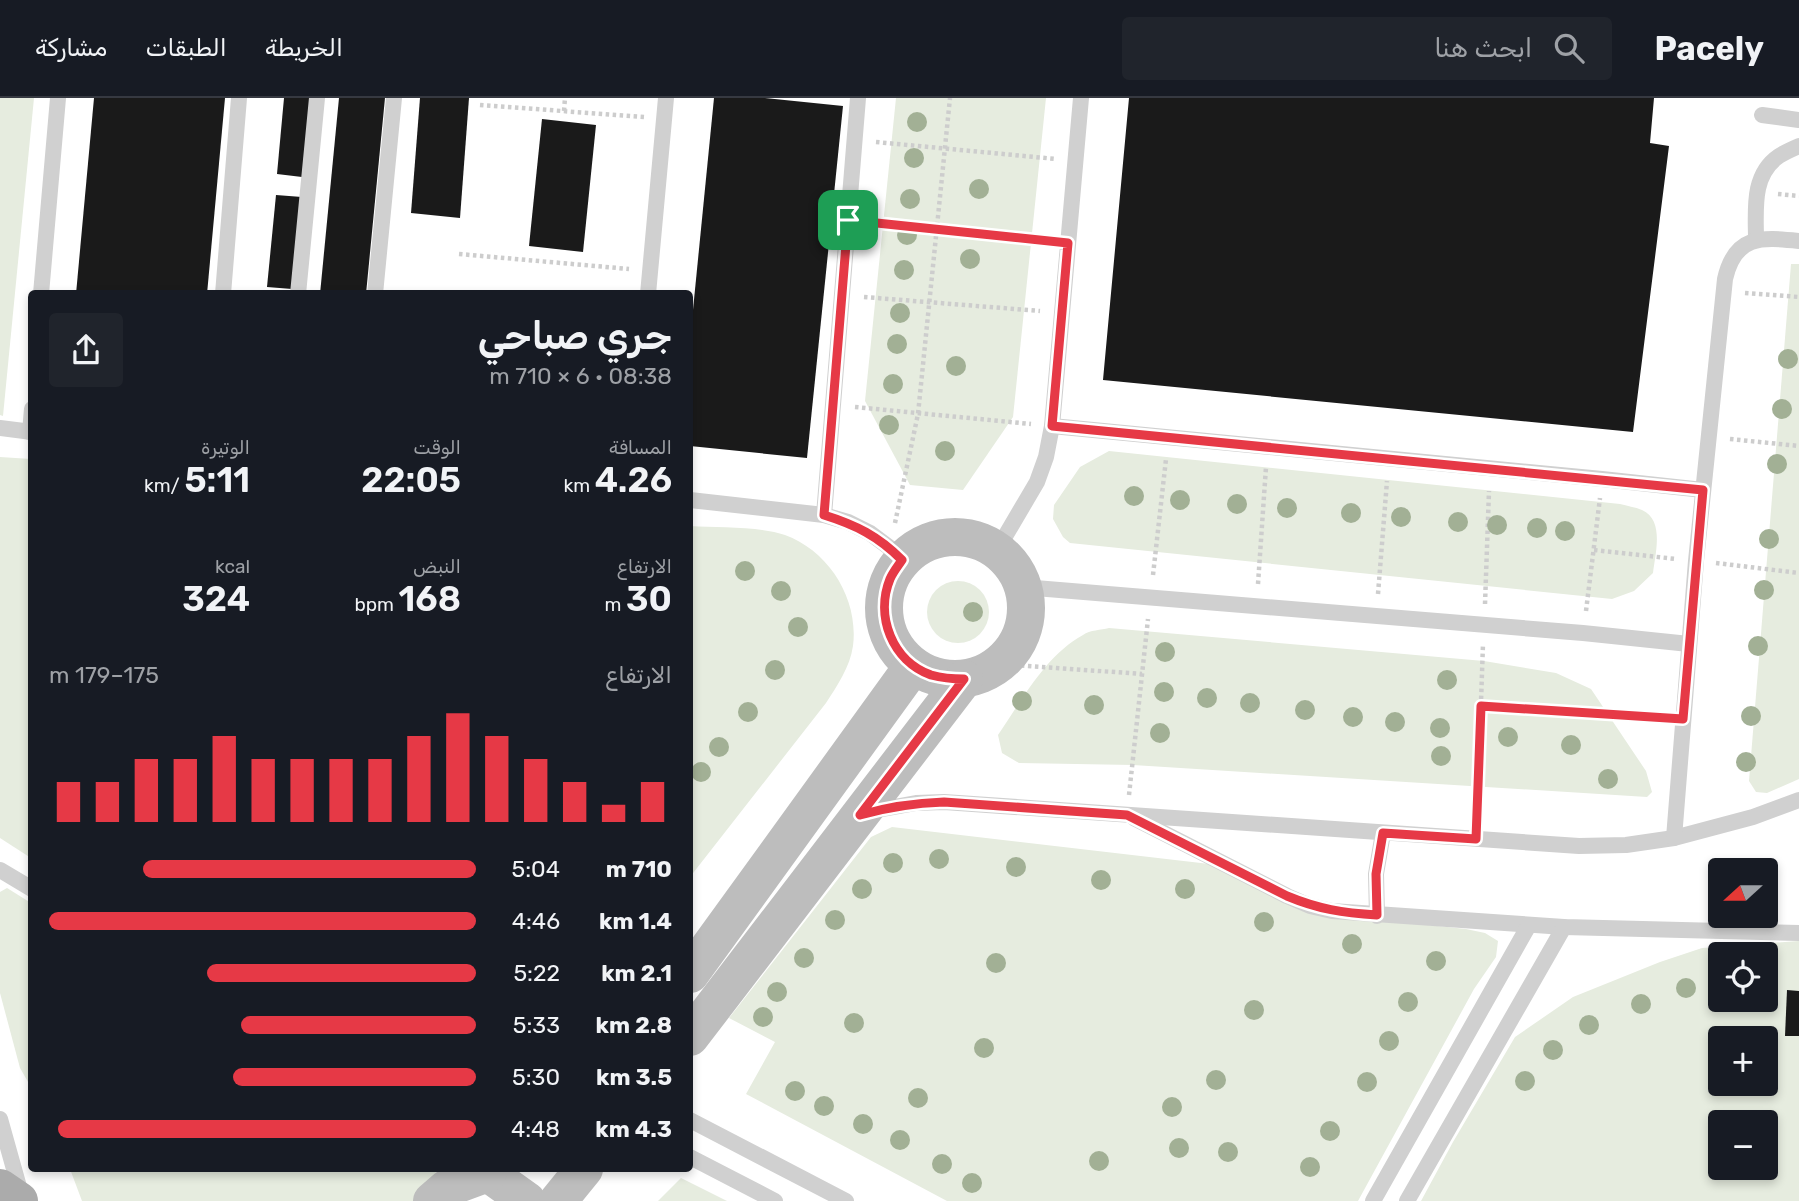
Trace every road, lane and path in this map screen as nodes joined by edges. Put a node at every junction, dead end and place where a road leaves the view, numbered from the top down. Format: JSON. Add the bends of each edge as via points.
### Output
{"nodes":[{"id":1,"x":58,"y":98,"type":"edge"},
{"id":2,"x":239,"y":98,"type":"edge"},
{"id":3,"x":317,"y":98,"type":"edge"},
{"id":4,"x":394,"y":98,"type":"edge"},
{"id":5,"x":565,"y":98,"type":"edge"},
{"id":6,"x":666,"y":98,"type":"edge"},
{"id":7,"x":858,"y":98,"type":"edge"},
{"id":8,"x":950,"y":98,"type":"edge"},
{"id":9,"x":1081,"y":98,"type":"edge"},
{"id":10,"x":481,"y":105,"type":"dead end"},
{"id":11,"x":564,"y":111,"type":"junction"},
{"id":12,"x":1762,"y":115,"type":"dead end"},
{"id":13,"x":664,"y":118,"type":"junction"},
{"id":14,"x":1799,"y":120,"type":"edge"},
{"id":15,"x":854,"y":141,"type":"junction"},
{"id":16,"x":1799,"y":146,"type":"edge"},
{"id":17,"x":945,"y":149,"type":"junction"},
{"id":18,"x":1075,"y":160,"type":"junction"},
{"id":19,"x":848,"y":220,"type":"junction"},
{"id":20,"x":936,"y":229,"type":"junction"},
{"id":21,"x":1756,"y":240,"type":"junction"},
{"id":22,"x":1799,"y":241,"type":"edge"},
{"id":23,"x":1068,"y":243,"type":"junction"},
{"id":24,"x":459,"y":254,"type":"dead end"},
{"id":25,"x":650,"y":271,"type":"junction"},
{"id":26,"x":41,"y":290,"type":"edge"},
{"id":27,"x":223,"y":290,"type":"edge"},
{"id":28,"x":298,"y":290,"type":"edge"},
{"id":29,"x":375,"y":290,"type":"edge"},
{"id":30,"x":648,"y":290,"type":"edge"},
{"id":31,"x":1723,"y":291,"type":"junction"},
{"id":32,"x":842,"y":295,"type":"junction"},
{"id":33,"x":1799,"y":297,"type":"edge"},
{"id":34,"x":929,"y":302,"type":"junction"},
{"id":35,"x":1061,"y":313,"type":"junction"},
{"id":36,"x":833,"y":405,"type":"junction"},
{"id":37,"x":918,"y":414,"type":"junction"},
{"id":38,"x":1052,"y":426,"type":"junction"},
{"id":39,"x":0,"y":428,"type":"edge"},
{"id":40,"x":28,"y":432,"type":"edge"},
{"id":41,"x":1168,"y":437,"type":"junction"},
{"id":42,"x":1708,"y":438,"type":"junction"},
{"id":43,"x":1799,"y":446,"type":"edge"},
{"id":44,"x":1267,"y":447,"type":"junction"},
{"id":45,"x":1389,"y":458,"type":"junction"},
{"id":46,"x":1490,"y":468,"type":"junction"},
{"id":47,"x":1602,"y":479,"type":"junction"},
{"id":48,"x":1703,"y":490,"type":"junction"},
{"id":49,"x":693,"y":500,"type":"edge"},
{"id":50,"x":824,"y":515,"type":"junction"},
{"id":51,"x":997,"y":550,"type":"junction"},
{"id":52,"x":1594,"y":550,"type":"junction"},
{"id":53,"x":896,"y":554,"type":"junction"},
{"id":54,"x":1696,"y":561,"type":"junction"},
{"id":55,"x":1799,"y":573,"type":"edge"},
{"id":56,"x":1023,"y":587,"type":"junction"},
{"id":57,"x":1151,"y":596,"type":"junction"},
{"id":58,"x":1256,"y":606,"type":"junction"},
{"id":59,"x":1376,"y":616,"type":"junction"},
{"id":60,"x":1484,"y":625,"type":"junction"},
{"id":61,"x":1583,"y":633,"type":"junction"},
{"id":62,"x":1689,"y":644,"type":"junction"},
{"id":63,"x":1000,"y":664,"type":"junction"},
{"id":64,"x":913,"y":666,"type":"junction"},
{"id":65,"x":1142,"y":674,"type":"junction"},
{"id":66,"x":964,"y":679,"type":"junction"},
{"id":67,"x":1481,"y":706,"type":"junction"},
{"id":68,"x":1683,"y":719,"type":"junction"},
{"id":69,"x":1799,"y":800,"type":"edge"},
{"id":70,"x":860,"y":815,"type":"junction"},
{"id":71,"x":1127,"y":815,"type":"junction"},
{"id":72,"x":1383,"y":833,"type":"junction"},
{"id":73,"x":1674,"y":838,"type":"junction"},
{"id":74,"x":1476,"y":839,"type":"junction"},
{"id":75,"x":0,"y":870,"type":"edge"},
{"id":76,"x":28,"y":887,"type":"edge"},
{"id":77,"x":1377,"y":915,"type":"junction"},
{"id":78,"x":1529,"y":925,"type":"junction"},
{"id":79,"x":1564,"y":927,"type":"junction"},
{"id":80,"x":1799,"y":933,"type":"edge"},
{"id":81,"x":693,"y":970,"type":"edge"},
{"id":82,"x":693,"y":1033,"type":"edge"},
{"id":83,"x":0,"y":1119,"type":"edge"},
{"id":84,"x":693,"y":1122,"type":"edge"},
{"id":85,"x":693,"y":1159,"type":"edge"},
{"id":86,"x":582,"y":1172,"type":"edge"},
{"id":87,"x":485,"y":1178,"type":"edge"},
{"id":88,"x":0,"y":1188,"type":"edge"},
{"id":89,"x":21,"y":1201,"type":"edge"},
{"id":90,"x":432,"y":1201,"type":"edge"},
{"id":91,"x":460,"y":1201,"type":"edge"},
{"id":92,"x":527,"y":1201,"type":"edge"},
{"id":93,"x":558,"y":1201,"type":"edge"},
{"id":94,"x":775,"y":1201,"type":"edge"},
{"id":95,"x":846,"y":1201,"type":"edge"},
{"id":96,"x":1373,"y":1201,"type":"edge"},
{"id":97,"x":1407,"y":1201,"type":"edge"}],
"edges":[{"from":1,"to":26,"type":"lane"},
{"from":2,"to":27,"type":"lane"},
{"from":3,"to":28,"type":"lane"},
{"from":4,"to":29,"type":"lane"},
{"from":5,"to":11,"type":"path"},
{"from":6,"to":13,"type":"lane"},
{"from":7,"to":15,"type":"lane"},
{"from":8,"to":17,"type":"path"},
{"from":9,"to":18,"type":"lane"},
{"from":10,"to":11,"type":"path"},
{"from":11,"to":13,"type":"path"},
{"from":12,"to":14,"type":"lane"},
{"from":13,"to":25,"type":"lane"},
{"from":15,"to":17,"type":"path"},
{"from":15,"to":19,"type":"lane"},
{"from":16,"to":21,"type":"lane","via":[[1777,157],[1760,179]]},
{"from":17,"to":18,"type":"path"},
{"from":17,"to":20,"type":"path"},
{"from":18,"to":23,"type":"lane"},
{"from":19,"to":20,"type":"path"},
{"from":19,"to":32,"type":"lane"},
{"from":20,"to":23,"type":"path"},
{"from":20,"to":34,"type":"path"},
{"from":21,"to":22,"type":"lane"},
{"from":21,"to":31,"type":"lane","via":[[1737,252],[1728,265]]},
{"from":23,"to":35,"type":"lane"},
{"from":24,"to":25,"type":"path"},
{"from":25,"to":30,"type":"lane"},
{"from":31,"to":33,"type":"path"},
{"from":31,"to":42,"type":"lane"},
{"from":32,"to":34,"type":"path"},
{"from":32,"to":36,"type":"lane"},
{"from":34,"to":35,"type":"path"},
{"from":34,"to":37,"type":"path"},
{"from":35,"to":38,"type":"lane"},
{"from":36,"to":37,"type":"path"},
{"from":36,"to":50,"type":"lane"},
{"from":37,"to":38,"type":"path"},
{"from":37,"to":53,"type":"path"},
{"from":38,"to":41,"type":"lane"},
{"from":38,"to":51,"type":"lane","via":[[1037,482]]},
{"from":39,"to":40,"type":"lane"},
{"from":41,"to":44,"type":"lane"},
{"from":41,"to":57,"type":"path"},
{"from":42,"to":43,"type":"path"},
{"from":42,"to":48,"type":"lane"},
{"from":44,"to":45,"type":"lane"},
{"from":44,"to":58,"type":"path"},
{"from":45,"to":46,"type":"lane"},
{"from":45,"to":59,"type":"path"},
{"from":46,"to":47,"type":"lane"},
{"from":46,"to":60,"type":"path"},
{"from":47,"to":48,"type":"lane"},
{"from":47,"to":52,"type":"path"},
{"from":48,"to":54,"type":"lane"},
{"from":49,"to":50,"type":"lane"},
{"from":50,"to":53,"type":"lane","via":[[870,533]]},
{"from":51,"to":53,"type":"street","via":[[964,537],[947,537]]},
{"from":51,"to":56,"type":"street"},
{"from":52,"to":54,"type":"path"},
{"from":52,"to":61,"type":"path"},
{"from":53,"to":64,"type":"street","via":[[884,615],[889,635]]},
{"from":54,"to":55,"type":"path"},
{"from":54,"to":62,"type":"lane"},
{"from":56,"to":57,"type":"lane"},
{"from":56,"to":63,"type":"street","via":[[1023,629]]},
{"from":57,"to":58,"type":"lane"},
{"from":57,"to":65,"type":"path"},
{"from":58,"to":59,"type":"lane"},
{"from":59,"to":60,"type":"lane"},
{"from":60,"to":61,"type":"lane"},
{"from":60,"to":67,"type":"path"},
{"from":61,"to":62,"type":"lane"},
{"from":62,"to":68,"type":"lane"},
{"from":63,"to":65,"type":"path"},
{"from":63,"to":66,"type":"street"},
{"from":64,"to":66,"type":"street","via":[[946,679]]},
{"from":64,"to":81,"type":"street"},
{"from":65,"to":71,"type":"path"},
{"from":66,"to":70,"type":"street"},
{"from":67,"to":68,"type":"path"},
{"from":67,"to":74,"type":"path"},
{"from":68,"to":73,"type":"lane"},
{"from":69,"to":73,"type":"lane","via":[[1742,821]]},
{"from":70,"to":71,"type":"lane","via":[[887,807],[944,802]]},
{"from":70,"to":82,"type":"street"},
{"from":71,"to":72,"type":"lane"},
{"from":71,"to":77,"type":"lane","via":[[1310,906]]},
{"from":72,"to":74,"type":"lane"},
{"from":72,"to":77,"type":"lane","via":[[1376,874]]},
{"from":73,"to":74,"type":"lane","via":[[1579,846]]},
{"from":75,"to":76,"type":"lane"},
{"from":77,"to":78,"type":"lane"},
{"from":78,"to":79,"type":"lane"},
{"from":78,"to":96,"type":"lane"},
{"from":79,"to":80,"type":"lane"},
{"from":79,"to":97,"type":"lane"},
{"from":83,"to":89,"type":"lane"},
{"from":84,"to":95,"type":"lane"},
{"from":85,"to":94,"type":"lane"},
{"from":86,"to":93,"type":"street"},
{"from":87,"to":90,"type":"street","via":[[447,1188]]},
{"from":87,"to":91,"type":"street"},
{"from":87,"to":92,"type":"street"},
{"from":88,"to":89,"type":"main road"}]}
